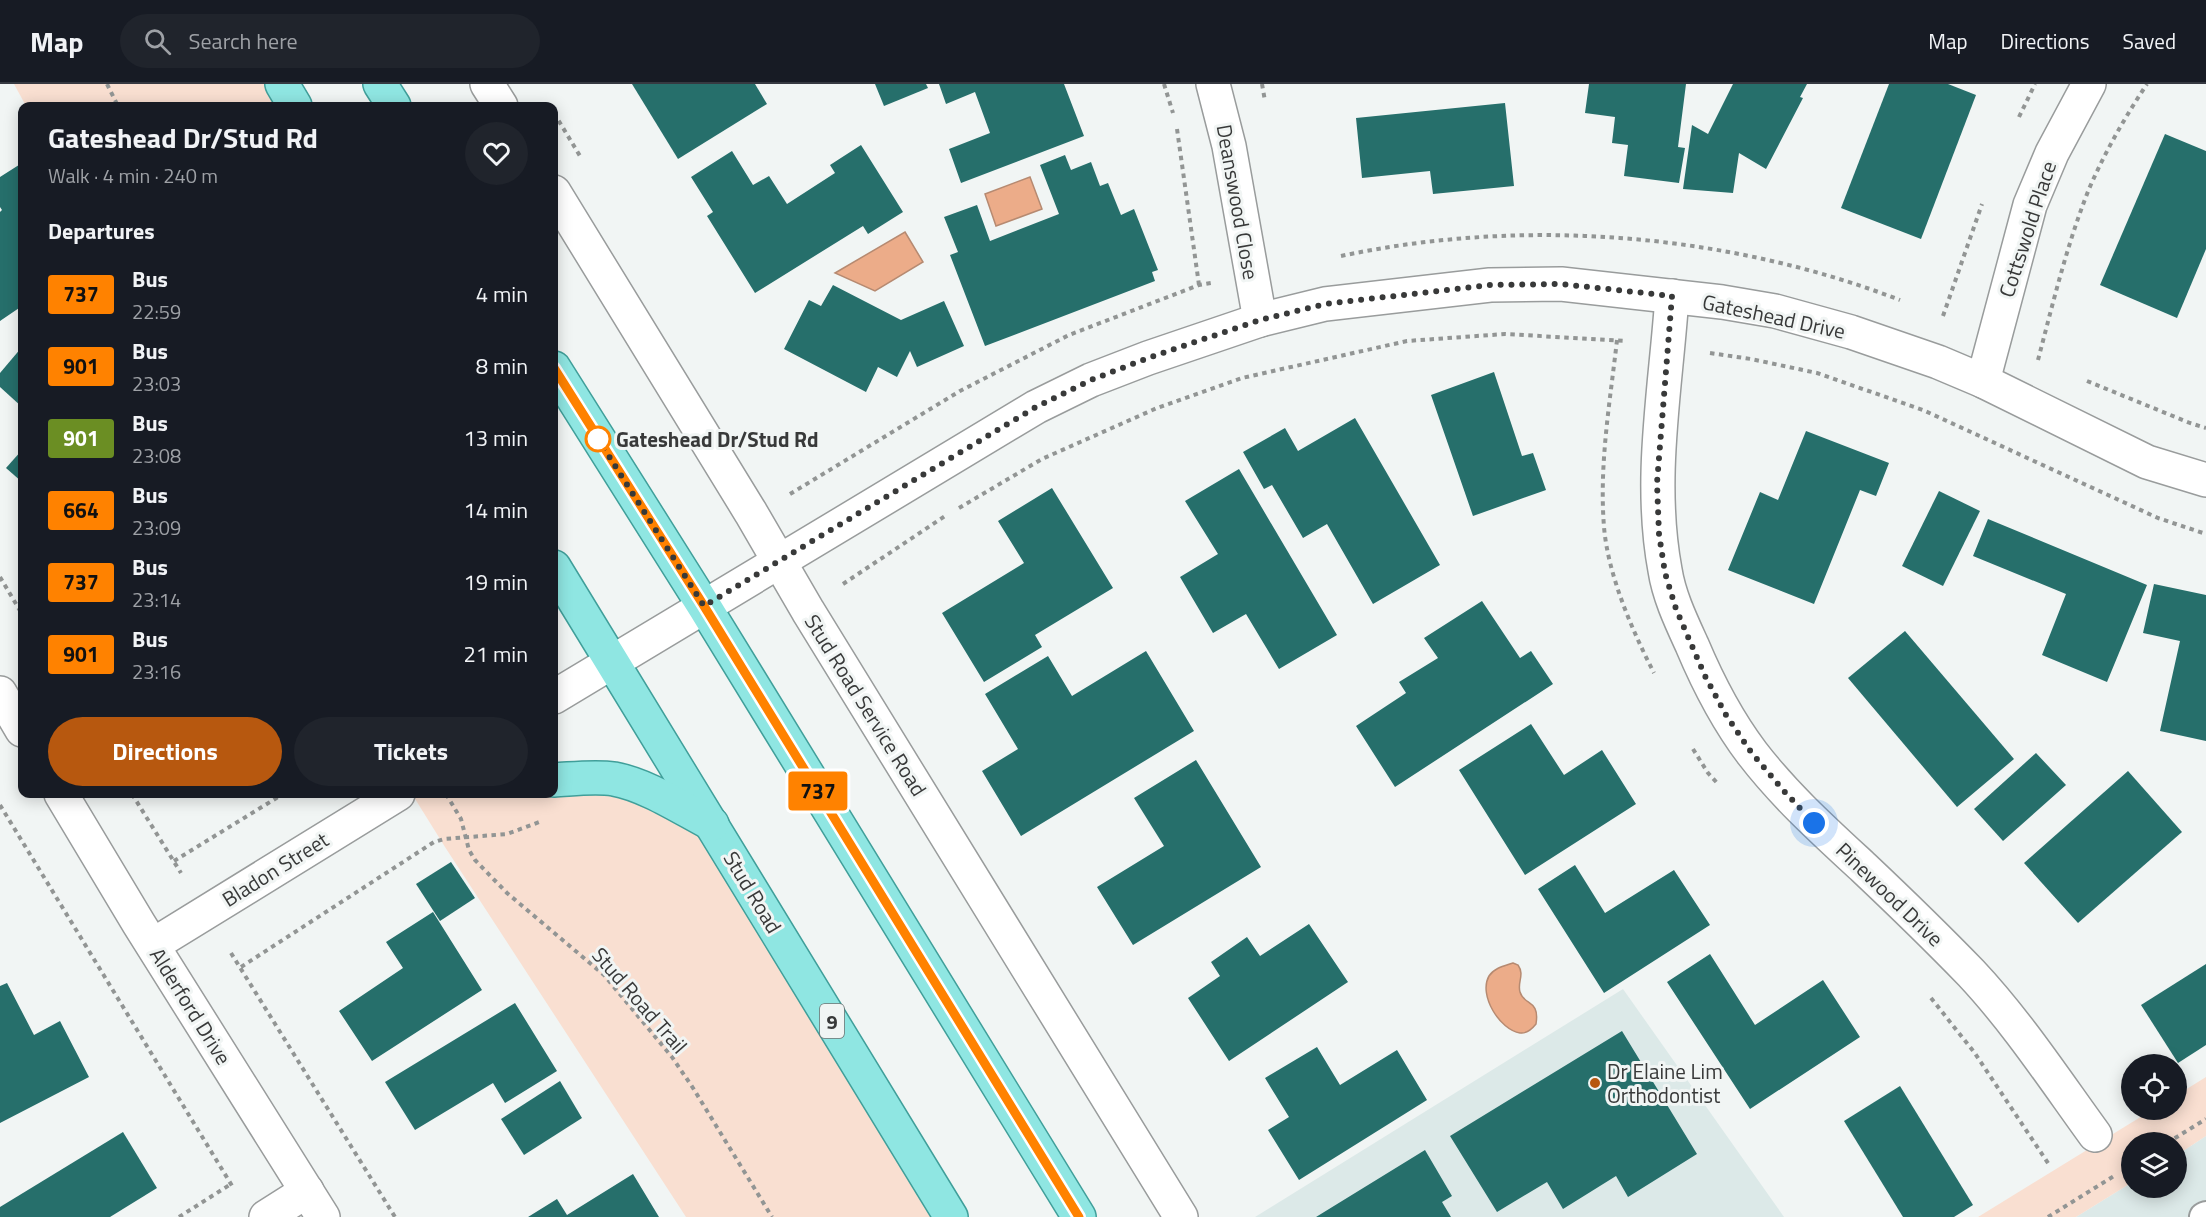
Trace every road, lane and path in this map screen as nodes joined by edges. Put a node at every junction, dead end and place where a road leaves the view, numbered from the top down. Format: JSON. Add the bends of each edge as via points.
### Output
{"nodes":[{"id":1,"x":106,"y":84,"type":"edge"},
{"id":2,"x":282,"y":84,"type":"edge"},
{"id":3,"x":380,"y":84,"type":"edge"},
{"id":4,"x":487,"y":84,"type":"edge"},
{"id":5,"x":1164,"y":84,"type":"edge"},
{"id":6,"x":1213,"y":84,"type":"edge"},
{"id":7,"x":2088,"y":84,"type":"edge"},
{"id":8,"x":2147,"y":84,"type":"edge"},
{"id":9,"x":116,"y":102,"type":"edge"},
{"id":10,"x":293,"y":102,"type":"edge"},
{"id":11,"x":391,"y":102,"type":"edge"},
{"id":12,"x":498,"y":102,"type":"edge"},
{"id":13,"x":1174,"y":117,"type":"dead end"},
{"id":14,"x":1176,"y":126,"type":"dead end"},
{"id":15,"x":558,"y":199,"type":"edge"},
{"id":16,"x":1199,"y":285,"type":"dead end"},
{"id":17,"x":1672,"y":296,"type":"junction"},
{"id":18,"x":1260,"y":320,"type":"junction"},
{"id":19,"x":1617,"y":340,"type":"dead end"},
{"id":20,"x":1707,"y":353,"type":"dead end"},
{"id":21,"x":2048,"y":365,"type":"dead end"},
{"id":22,"x":558,"y":374,"type":"edge"},
{"id":23,"x":2081,"y":378,"type":"dead end"},
{"id":24,"x":1983,"y":381,"type":"junction"},
{"id":25,"x":2206,"y":428,"type":"edge"},
{"id":26,"x":2206,"y":480,"type":"edge"},
{"id":27,"x":2206,"y":534,"type":"edge"},
{"id":28,"x":778,"y":561,"type":"junction"},
{"id":29,"x":558,"y":574,"type":"edge"},
{"id":30,"x":0,"y":577,"type":"edge"},
{"id":31,"x":843,"y":584,"type":"dead end"},
{"id":32,"x":704,"y":606,"type":"junction"},
{"id":33,"x":18,"y":607,"type":"edge"},
{"id":34,"x":612,"y":662,"type":"junction"},
{"id":35,"x":0,"y":693,"type":"edge"},
{"id":36,"x":558,"y":695,"type":"edge"},
{"id":37,"x":18,"y":723,"type":"edge"},
{"id":38,"x":558,"y":780,"type":"edge"},
{"id":39,"x":63,"y":798,"type":"edge"},
{"id":40,"x":135,"y":798,"type":"edge"},
{"id":41,"x":276,"y":798,"type":"edge"},
{"id":42,"x":392,"y":798,"type":"edge"},
{"id":43,"x":448,"y":798,"type":"edge"},
{"id":44,"x":0,"y":805,"type":"edge"},
{"id":45,"x":548,"y":820,"type":"dead end"},
{"id":46,"x":712,"y":824,"type":"junction"},
{"id":47,"x":466,"y":836,"type":"junction"},
{"id":48,"x":174,"y":861,"type":"junction"},
{"id":49,"x":180,"y":873,"type":"dead end"},
{"id":50,"x":153,"y":945,"type":"junction"},
{"id":51,"x":231,"y":953,"type":"dead end"},
{"id":52,"x":241,"y":967,"type":"junction"},
{"id":53,"x":2206,"y":1119,"type":"edge"},
{"id":54,"x":2185,"y":1132,"type":"edge"},
{"id":55,"x":2095,"y":1135,"type":"dead end"},
{"id":56,"x":2121,"y":1172,"type":"edge"},
{"id":57,"x":315,"y":1204,"type":"edge"},
{"id":58,"x":179,"y":1217,"type":"edge"},
{"id":59,"x":266,"y":1217,"type":"edge"},
{"id":60,"x":395,"y":1217,"type":"edge"},
{"id":61,"x":772,"y":1217,"type":"edge"},
{"id":62,"x":951,"y":1217,"type":"edge"},
{"id":63,"x":1079,"y":1217,"type":"edge"},
{"id":64,"x":1181,"y":1217,"type":"edge"},
{"id":65,"x":2048,"y":1217,"type":"edge"}],
"edges":[{"from":1,"to":9,"type":"path"},
{"from":2,"to":10,"type":"main road"},
{"from":3,"to":11,"type":"main road"},
{"from":4,"to":12,"type":"street"},
{"from":5,"to":13,"type":"path"},
{"from":6,"to":18,"type":"street","name":"Deanswood Close","via":[[1229,146]]},
{"from":7,"to":24,"type":"street","name":"Cottswold Place","via":[[2030,205]]},
{"from":8,"to":21,"type":"path","via":[[2109,149],[2075,228],[2038,360]]},
{"from":14,"to":16,"type":"path"},
{"from":15,"to":28,"type":"street","name":"Stud Road Service Road"},
{"from":17,"to":18,"type":"street","name":"Gateshead Drive","via":[[1561,284],[1490,285],[1325,304]]},
{"from":17,"to":24,"type":"street","name":"Gateshead Drive","via":[[1775,311],[1851,332]]},
{"from":17,"to":55,"type":"street","name":"Pinewood Drive","via":[[1657,483],[1659,534],[1676,609],[1705,676],[1751,752],[1783,790],[1973,975]]},
{"from":18,"to":28,"type":"street","name":"Gateshead Drive","via":[[1091,380],[1036,407]]},
{"from":19,"to":31,"type":"path","via":[[1506,334],[1407,341],[1242,378],[1157,408],[1042,459],[945,516]]},
{"from":20,"to":27,"type":"path","via":[[1751,358],[1816,373],[1923,410],[2158,518]]},
{"from":22,"to":32,"type":"main road"},
{"from":23,"to":25,"type":"path"},
{"from":24,"to":26,"type":"street","name":"Gateshead Drive","via":[[2147,462]]},
{"from":28,"to":32,"type":"street","name":"Gateshead Drive"},
{"from":28,"to":64,"type":"street","name":"Stud Road Service Road"},
{"from":29,"to":34,"type":"main road","name":"Stud Road","number":"9"},
{"from":30,"to":33,"type":"path"},
{"from":32,"to":34,"type":"street"},
{"from":32,"to":63,"type":"main road"},
{"from":34,"to":36,"type":"street"},
{"from":34,"to":46,"type":"main road","name":"Stud Road","number":"9"},
{"from":35,"to":37,"type":"street"},
{"from":38,"to":46,"type":"main road","via":[[625,782]]},
{"from":39,"to":50,"type":"street","name":"Alderford Drive"},
{"from":40,"to":48,"type":"path"},
{"from":41,"to":48,"type":"path"},
{"from":42,"to":50,"type":"street","name":"Bladon Street"},
{"from":43,"to":47,"type":"path","name":"Stud Road Trail"},
{"from":44,"to":58,"type":"path","via":[[231,1184]]},
{"from":45,"to":47,"type":"path","via":[[507,834]]},
{"from":46,"to":62,"type":"main road","name":"Stud Road","number":"9"},
{"from":47,"to":52,"type":"path","via":[[434,842]]},
{"from":47,"to":61,"type":"path","name":"Stud Road Trail","via":[[469,850],[483,868],[604,975],[648,1026],[693,1088]]},
{"from":48,"to":49,"type":"path"},
{"from":50,"to":57,"type":"street","name":"Alderford Drive"},
{"from":51,"to":52,"type":"path"},
{"from":52,"to":60,"type":"path"},
{"from":53,"to":54,"type":"path"},
{"from":56,"to":65,"type":"path"},
{"from":57,"to":59,"type":"street"}]}
